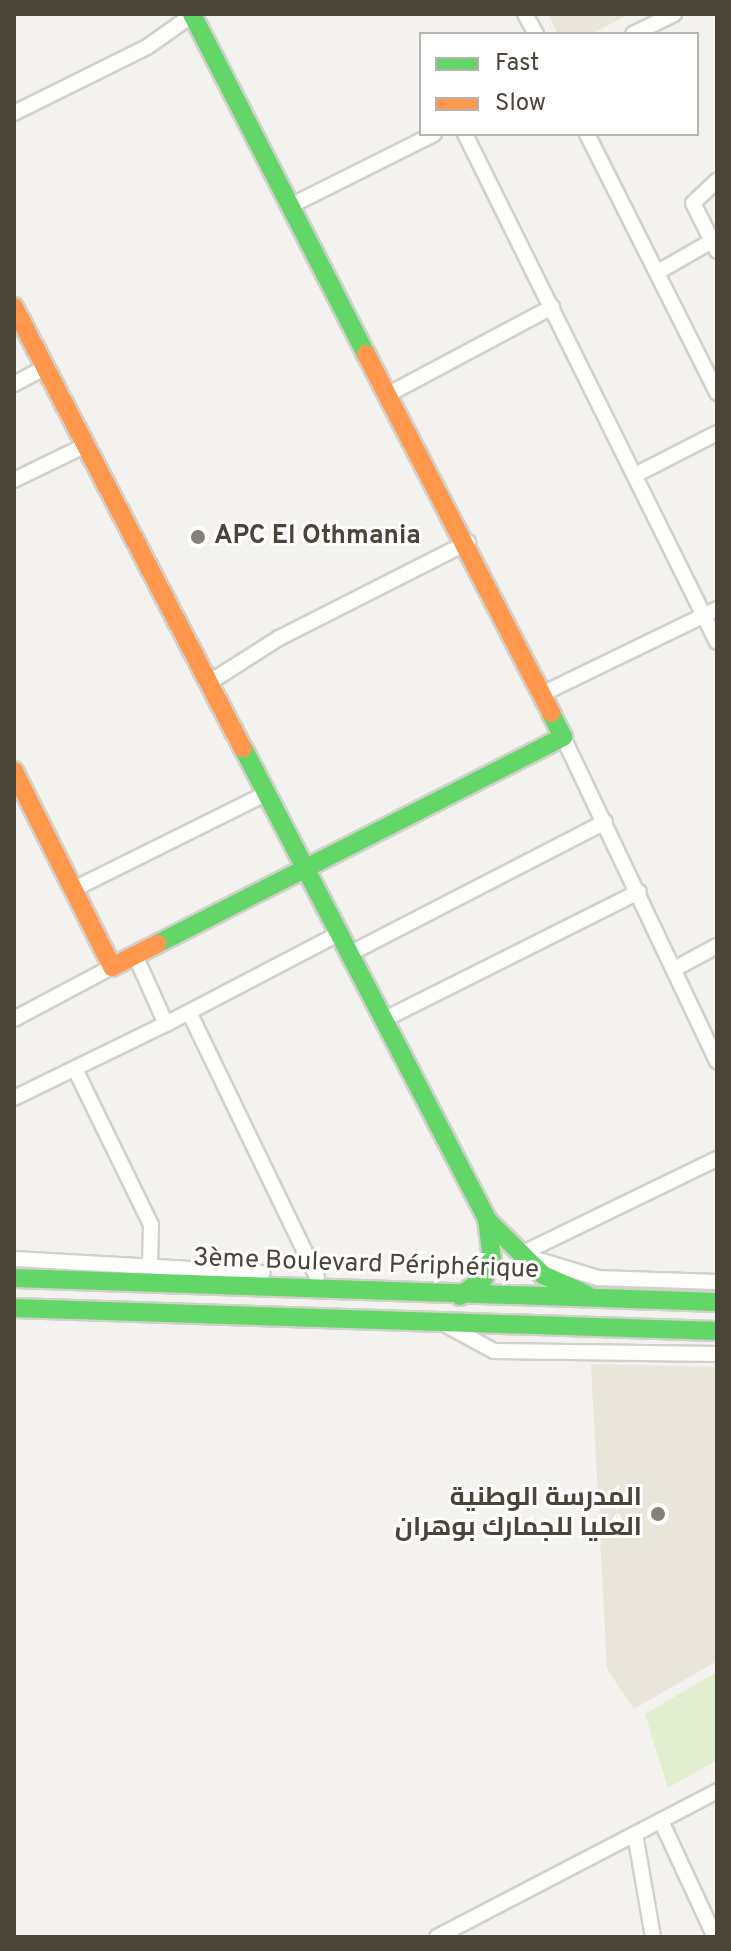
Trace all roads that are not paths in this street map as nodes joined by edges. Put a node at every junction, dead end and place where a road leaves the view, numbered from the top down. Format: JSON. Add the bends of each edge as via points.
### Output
{"nodes":[{"id":1,"x":193,"y":14,"type":"edge"},
{"id":2,"x":525,"y":14,"type":"edge"},
{"id":3,"x":674,"y":14,"type":"edge"},
{"id":4,"x":535,"y":32,"type":"edge"},
{"id":5,"x":637,"y":32,"type":"edge"},
{"id":6,"x":14,"y":113,"type":"edge"},
{"id":7,"x":430,"y":136,"type":"edge"},
{"id":8,"x":466,"y":136,"type":"edge"},
{"id":9,"x":588,"y":136,"type":"edge"},
{"id":10,"x":717,"y":181,"type":"edge"},
{"id":11,"x":290,"y":206,"type":"junction"},
{"id":12,"x":714,"y":246,"type":"edge"},
{"id":13,"x":658,"y":272,"type":"junction"},
{"id":14,"x":14,"y":307,"type":"edge"},
{"id":15,"x":552,"y":307,"type":"junction"},
{"id":16,"x":44,"y":368,"type":"junction"},
{"id":17,"x":14,"y":384,"type":"edge"},
{"id":18,"x":717,"y":393,"type":"edge"},
{"id":19,"x":389,"y":394,"type":"junction"},
{"id":20,"x":717,"y":433,"type":"edge"},
{"id":21,"x":86,"y":445,"type":"junction"},
{"id":22,"x":637,"y":474,"type":"junction"},
{"id":23,"x":14,"y":480,"type":"edge"},
{"id":24,"x":468,"y":542,"type":"junction"},
{"id":25,"x":710,"y":612,"type":"edge"},
{"id":26,"x":717,"y":642,"type":"edge"},
{"id":27,"x":210,"y":682,"type":"junction"},
{"id":28,"x":542,"y":694,"type":"junction"},
{"id":29,"x":563,"y":737,"type":"junction"},
{"id":30,"x":17,"y":783,"type":"edge"},
{"id":31,"x":263,"y":795,"type":"junction"},
{"id":32,"x":605,"y":822,"type":"junction"},
{"id":33,"x":302,"y":866,"type":"junction"},
{"id":34,"x":74,"y":889,"type":"junction"},
{"id":35,"x":639,"y":892,"type":"junction"},
{"id":36,"x":338,"y":934,"type":"junction"},
{"id":37,"x":717,"y":946,"type":"edge"},
{"id":38,"x":349,"y":954,"type":"junction"},
{"id":39,"x":135,"y":955,"type":"junction"},
{"id":40,"x":112,"y":967,"type":"junction"},
{"id":41,"x":676,"y":968,"type":"junction"},
{"id":42,"x":189,"y":1012,"type":"junction"},
{"id":43,"x":14,"y":1019,"type":"edge"},
{"id":44,"x":385,"y":1019,"type":"junction"},
{"id":45,"x":166,"y":1024,"type":"junction"},
{"id":46,"x":716,"y":1058,"type":"edge"},
{"id":47,"x":76,"y":1071,"type":"junction"},
{"id":48,"x":14,"y":1098,"type":"edge"},
{"id":49,"x":717,"y":1159,"type":"edge"},
{"id":50,"x":487,"y":1219,"type":"junction"},
{"id":51,"x":521,"y":1254,"type":"junction"},
{"id":52,"x":14,"y":1259,"type":"edge"},
{"id":53,"x":150,"y":1266,"type":"junction"},
{"id":54,"x":317,"y":1277,"type":"junction"},
{"id":55,"x":14,"y":1278,"type":"edge"},
{"id":56,"x":717,"y":1282,"type":"edge"},
{"id":57,"x":389,"y":1293,"type":"junction"},
{"id":58,"x":459,"y":1296,"type":"junction"},
{"id":59,"x":596,"y":1298,"type":"junction"},
{"id":60,"x":717,"y":1302,"type":"edge"},
{"id":61,"x":14,"y":1308,"type":"edge"},
{"id":62,"x":448,"y":1326,"type":"junction"},
{"id":63,"x":717,"y":1331,"type":"edge"},
{"id":64,"x":717,"y":1354,"type":"edge"},
{"id":65,"x":717,"y":1791,"type":"edge"},
{"id":66,"x":662,"y":1823,"type":"junction"},
{"id":67,"x":635,"y":1834,"type":"junction"},
{"id":68,"x":437,"y":1937,"type":"edge"},
{"id":69,"x":653,"y":1937,"type":"edge"},
{"id":70,"x":715,"y":1937,"type":"edge"}],
"edges":[{"from":1,"to":6,"type":"street","via":[[147,47]]},
{"from":1,"to":11,"type":"main road"},
{"from":2,"to":4,"type":"street"},
{"from":3,"to":5,"type":"street"},
{"from":7,"to":11,"type":"street"},
{"from":8,"to":15,"type":"street"},
{"from":9,"to":13,"type":"street"},
{"from":10,"to":12,"type":"street","via":[[693,203]]},
{"from":11,"to":19,"type":"main road"},
{"from":12,"to":13,"type":"street"},
{"from":13,"to":18,"type":"street"},
{"from":14,"to":16,"type":"main road"},
{"from":15,"to":19,"type":"street"},
{"from":15,"to":22,"type":"street"},
{"from":16,"to":17,"type":"street"},
{"from":16,"to":21,"type":"main road"},
{"from":19,"to":24,"type":"main road"},
{"from":20,"to":22,"type":"street"},
{"from":21,"to":23,"type":"street"},
{"from":21,"to":27,"type":"main road"},
{"from":22,"to":25,"type":"street"},
{"from":24,"to":27,"type":"street","via":[[279,638]]},
{"from":24,"to":28,"type":"main road"},
{"from":25,"to":26,"type":"street"},
{"from":25,"to":28,"type":"street"},
{"from":27,"to":31,"type":"main road"},
{"from":28,"to":29,"type":"main road"},
{"from":29,"to":32,"type":"street"},
{"from":29,"to":33,"type":"main road"},
{"from":30,"to":34,"type":"main road"},
{"from":31,"to":33,"type":"main road"},
{"from":31,"to":34,"type":"street"},
{"from":32,"to":35,"type":"street"},
{"from":32,"to":38,"type":"street"},
{"from":33,"to":36,"type":"main road"},
{"from":33,"to":39,"type":"main road"},
{"from":34,"to":40,"type":"main road"},
{"from":35,"to":41,"type":"street"},
{"from":35,"to":44,"type":"street"},
{"from":36,"to":38,"type":"main road"},
{"from":36,"to":42,"type":"street"},
{"from":37,"to":41,"type":"street"},
{"from":38,"to":44,"type":"main road"},
{"from":39,"to":40,"type":"main road"},
{"from":39,"to":45,"type":"street"},
{"from":40,"to":43,"type":"street"},
{"from":41,"to":46,"type":"street","via":[[680,995]]},
{"from":42,"to":45,"type":"street"},
{"from":42,"to":54,"type":"street"},
{"from":44,"to":50,"type":"main road"},
{"from":45,"to":47,"type":"street"},
{"from":47,"to":48,"type":"street"},
{"from":47,"to":53,"type":"street","via":[[151,1225]]},
{"from":49,"to":51,"type":"street"},
{"from":50,"to":51,"type":"main road"},
{"from":50,"to":58,"type":"main road","via":[[492,1260],[484,1278]]},
{"from":51,"to":56,"type":"street","via":[[598,1278]]},
{"from":51,"to":59,"type":"main road","via":[[543,1275]]},
{"from":52,"to":53,"type":"street"},
{"from":53,"to":54,"type":"street"},
{"from":54,"to":57,"type":"street"},
{"from":55,"to":57,"type":"main road","name":"3ème Boulevard Périphérique"},
{"from":57,"to":58,"type":"main road","name":"3ème Boulevard Périphérique"},
{"from":58,"to":59,"type":"main road","name":"3ème Boulevard Périphérique"},
{"from":59,"to":60,"type":"main road","name":"3ème Boulevard Périphérique"},
{"from":61,"to":62,"type":"main road"},
{"from":62,"to":63,"type":"main road"},
{"from":62,"to":64,"type":"street","via":[[494,1351]]},
{"from":65,"to":66,"type":"street"},
{"from":66,"to":67,"type":"street"},
{"from":66,"to":70,"type":"street"},
{"from":67,"to":68,"type":"street"},
{"from":67,"to":69,"type":"street"}]}
